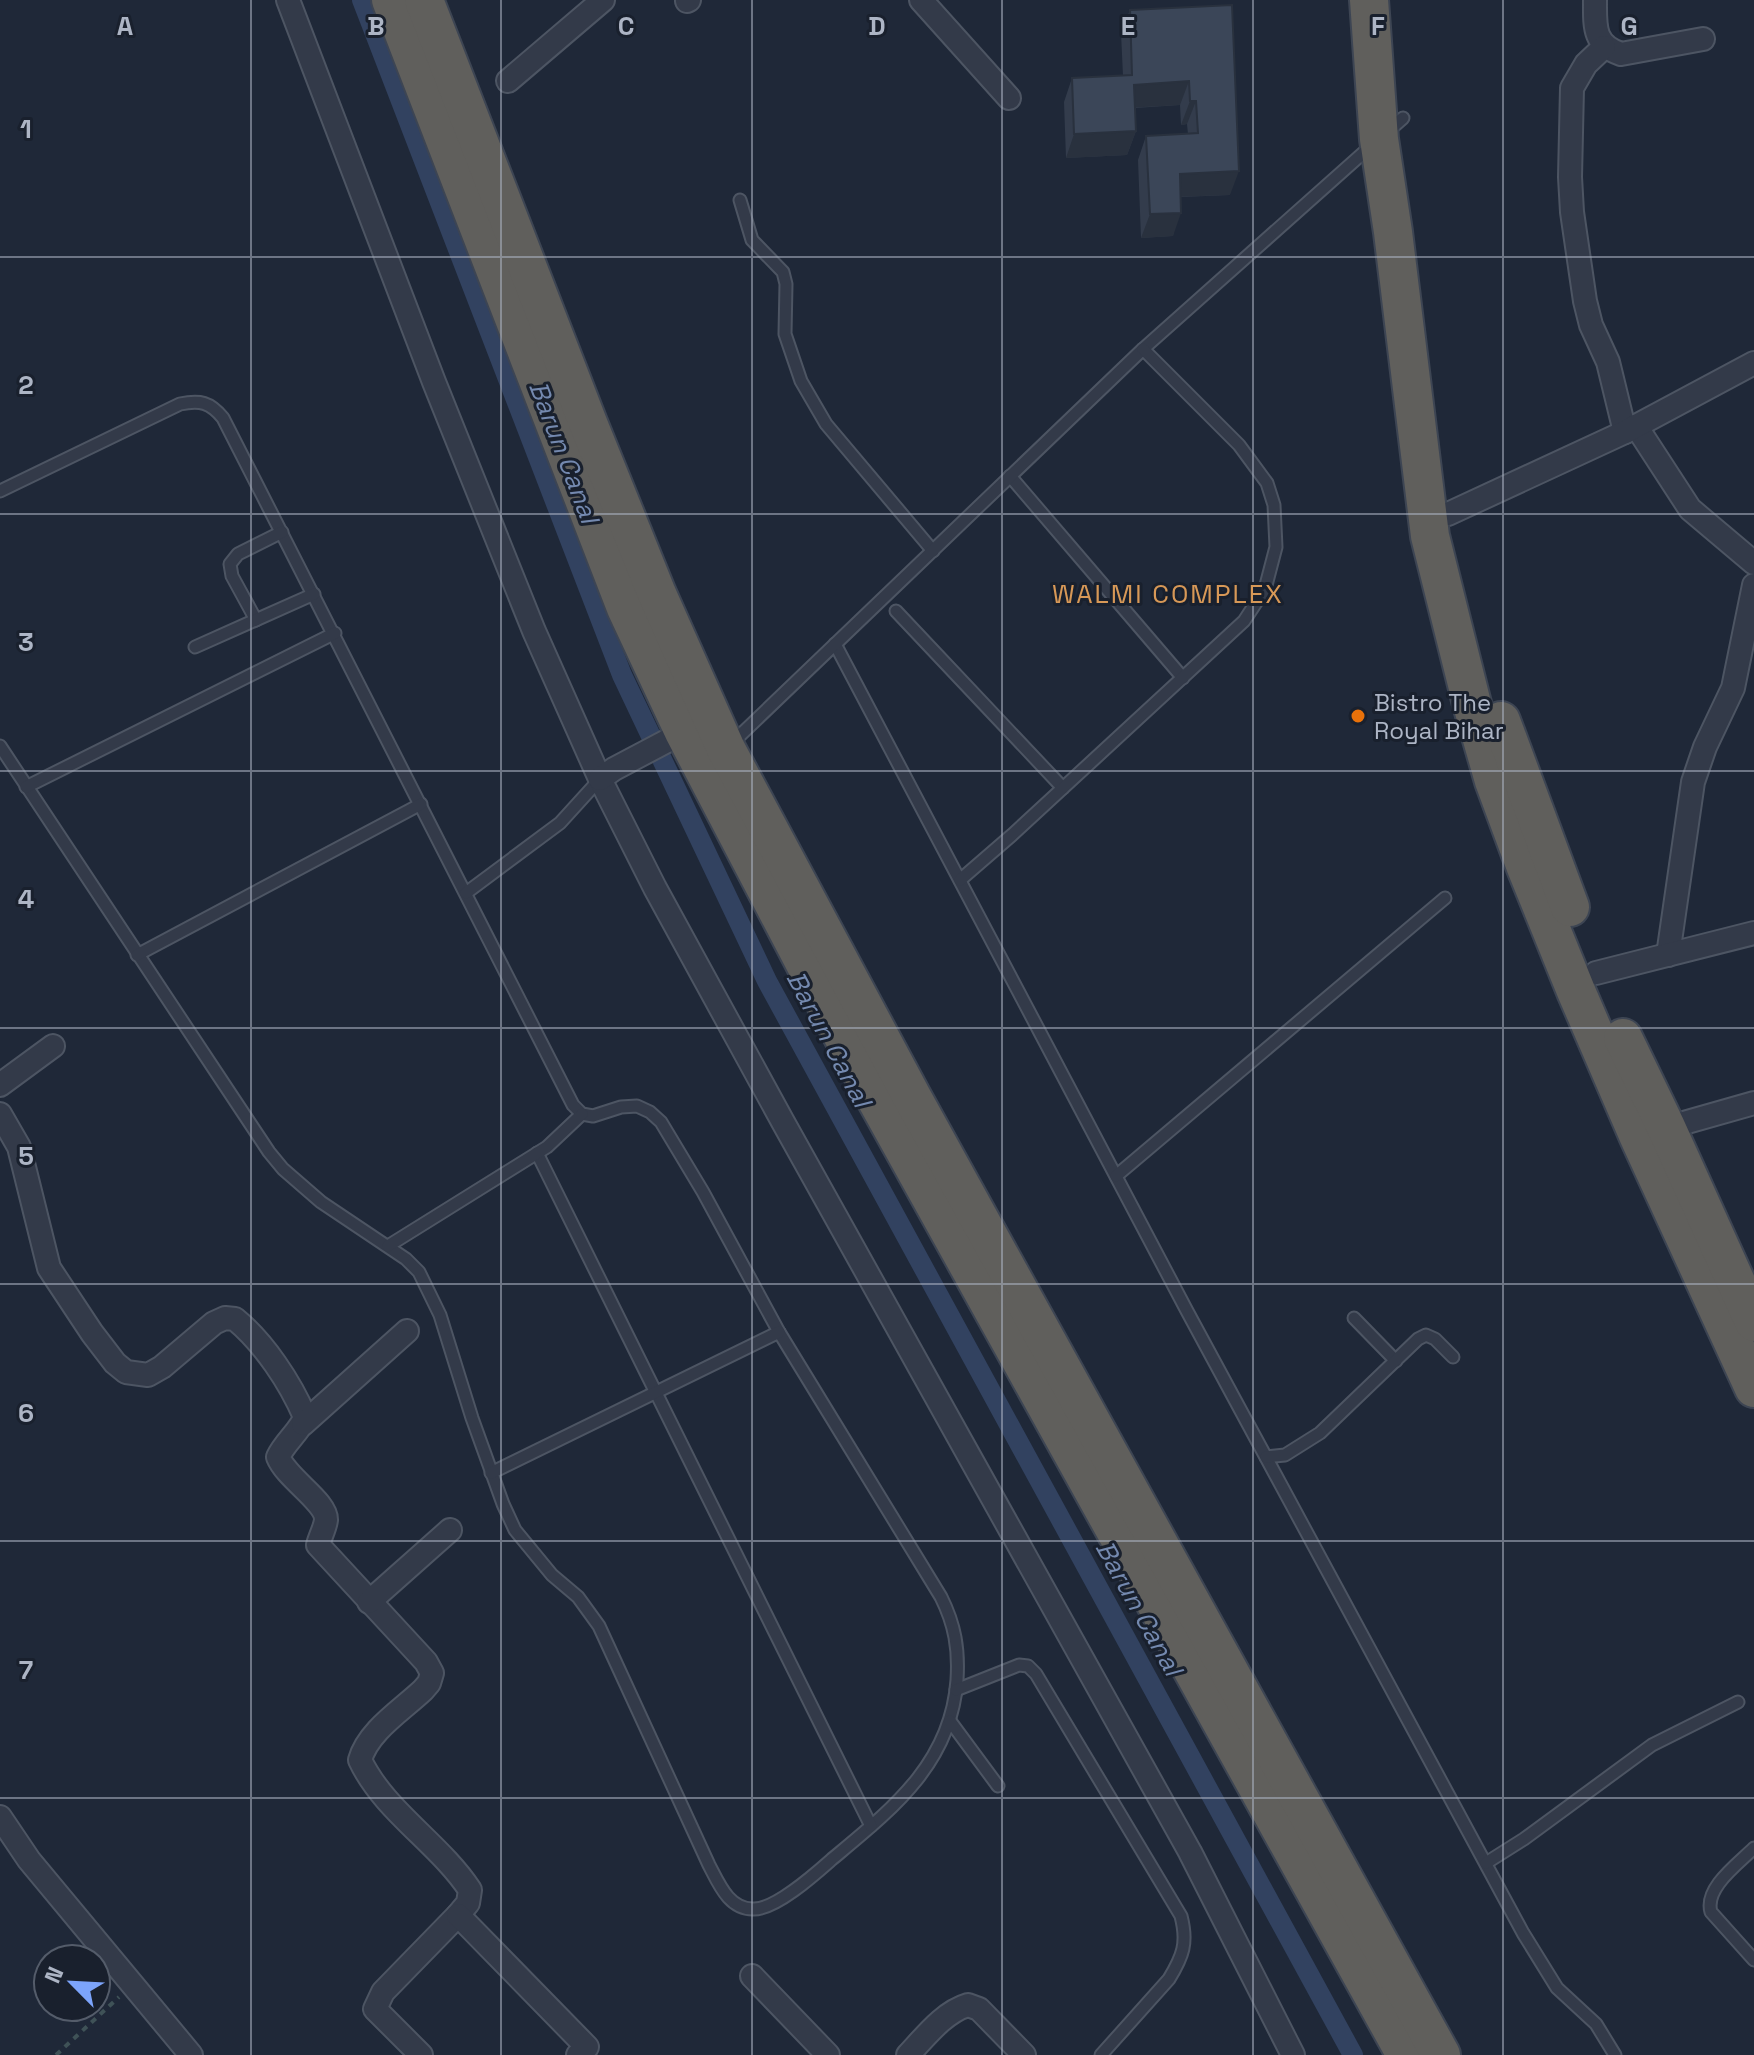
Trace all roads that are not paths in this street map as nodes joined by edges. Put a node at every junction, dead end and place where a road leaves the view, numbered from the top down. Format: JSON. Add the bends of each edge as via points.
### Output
{"nodes":[{"id":1,"x":288,"y":0,"type":"edge"},
{"id":2,"x":391,"y":0,"type":"edge"},
{"id":3,"x":424,"y":0,"type":"edge"},
{"id":4,"x":603,"y":0,"type":"edge"},
{"id":5,"x":921,"y":0,"type":"edge"},
{"id":6,"x":1369,"y":0,"type":"edge"},
{"id":7,"x":1393,"y":0,"type":"edge"},
{"id":8,"x":1595,"y":0,"type":"edge"},
{"id":9,"x":1703,"y":39,"type":"dead end"},
{"id":10,"x":1604,"y":47,"type":"junction"},
{"id":11,"x":508,"y":81,"type":"dead end"},
{"id":12,"x":1009,"y":98,"type":"dead end"},
{"id":13,"x":1391,"y":129,"type":"junction"},
{"id":14,"x":740,"y":200,"type":"dead end"},
{"id":15,"x":1143,"y":349,"type":"junction"},
{"id":16,"x":1754,"y":363,"type":"edge"},
{"id":17,"x":1630,"y":429,"type":"junction"},
{"id":18,"x":1010,"y":476,"type":"junction"},
{"id":19,"x":0,"y":491,"type":"edge"},
{"id":20,"x":1448,"y":514,"type":"junction"},
{"id":21,"x":282,"y":532,"type":"junction"},
{"id":22,"x":933,"y":551,"type":"junction"},
{"id":23,"x":1754,"y":563,"type":"edge"},
{"id":24,"x":1754,"y":585,"type":"edge"},
{"id":25,"x":314,"y":594,"type":"junction"},
{"id":26,"x":896,"y":611,"type":"dead end"},
{"id":27,"x":256,"y":620,"type":"junction"},
{"id":28,"x":1749,"y":627,"type":"edge"},
{"id":29,"x":335,"y":633,"type":"junction"},
{"id":30,"x":835,"y":644,"type":"junction"},
{"id":31,"x":195,"y":647,"type":"dead end"},
{"id":32,"x":1183,"y":678,"type":"junction"},
{"id":33,"x":675,"y":737,"type":"junction"},
{"id":34,"x":0,"y":746,"type":"edge"},
{"id":35,"x":726,"y":749,"type":"junction"},
{"id":36,"x":607,"y":774,"type":"junction"},
{"id":37,"x":26,"y":787,"type":"junction"},
{"id":38,"x":1063,"y":788,"type":"junction"},
{"id":39,"x":421,"y":804,"type":"junction"},
{"id":40,"x":960,"y":880,"type":"junction"},
{"id":41,"x":466,"y":893,"type":"junction"},
{"id":42,"x":1445,"y":898,"type":"dead end"},
{"id":43,"x":1754,"y":933,"type":"edge"},
{"id":44,"x":137,"y":955,"type":"junction"},
{"id":45,"x":1668,"y":955,"type":"junction"},
{"id":46,"x":1596,"y":973,"type":"junction"},
{"id":47,"x":53,"y":1046,"type":"dead end"},
{"id":48,"x":0,"y":1085,"type":"edge"},
{"id":49,"x":1754,"y":1103,"type":"edge"},
{"id":50,"x":0,"y":1114,"type":"edge"},
{"id":51,"x":582,"y":1114,"type":"junction"},
{"id":52,"x":1652,"y":1131,"type":"junction"},
{"id":53,"x":537,"y":1153,"type":"junction"},
{"id":54,"x":1116,"y":1176,"type":"junction"},
{"id":55,"x":388,"y":1246,"type":"junction"},
{"id":56,"x":1354,"y":1318,"type":"dead end"},
{"id":57,"x":1754,"y":1322,"type":"edge"},
{"id":58,"x":407,"y":1331,"type":"dead end"},
{"id":59,"x":779,"y":1332,"type":"junction"},
{"id":60,"x":1453,"y":1357,"type":"dead end"},
{"id":61,"x":1396,"y":1361,"type":"junction"},
{"id":62,"x":1754,"y":1388,"type":"edge"},
{"id":63,"x":658,"y":1392,"type":"junction"},
{"id":64,"x":303,"y":1424,"type":"junction"},
{"id":65,"x":1266,"y":1457,"type":"junction"},
{"id":66,"x":491,"y":1473,"type":"junction"},
{"id":67,"x":450,"y":1530,"type":"dead end"},
{"id":68,"x":369,"y":1602,"type":"junction"},
{"id":69,"x":956,"y":1690,"type":"junction"},
{"id":70,"x":1738,"y":1702,"type":"dead end"},
{"id":71,"x":950,"y":1721,"type":"junction"},
{"id":72,"x":998,"y":1786,"type":"dead end"},
{"id":73,"x":0,"y":1817,"type":"edge"},
{"id":74,"x":871,"y":1826,"type":"junction"},
{"id":75,"x":1754,"y":1848,"type":"edge"},
{"id":76,"x":1486,"y":1863,"type":"junction"},
{"id":77,"x":458,"y":1915,"type":"junction"},
{"id":78,"x":1754,"y":1960,"type":"edge"},
{"id":79,"x":752,"y":1976,"type":"dead end"},
{"id":80,"x":191,"y":2055,"type":"edge"},
{"id":81,"x":421,"y":2055,"type":"edge"},
{"id":82,"x":578,"y":2055,"type":"edge"},
{"id":83,"x":828,"y":2055,"type":"edge"},
{"id":84,"x":908,"y":2055,"type":"edge"},
{"id":85,"x":1024,"y":2055,"type":"edge"},
{"id":86,"x":1101,"y":2055,"type":"edge"},
{"id":87,"x":1293,"y":2055,"type":"edge"},
{"id":88,"x":1406,"y":2055,"type":"edge"},
{"id":89,"x":1441,"y":2055,"type":"edge"},
{"id":90,"x":1615,"y":2055,"type":"edge"}],
"edges":[{"from":1,"to":36,"type":"street","via":[[534,631]]},
{"from":2,"to":33,"type":"highway"},
{"from":3,"to":35,"type":"highway","via":[[593,437]]},
{"from":4,"to":11,"type":"street"},
{"from":5,"to":12,"type":"street"},
{"from":6,"to":13,"type":"highway"},
{"from":7,"to":13,"type":"highway"},
{"from":8,"to":10,"type":"street"},
{"from":9,"to":10,"type":"street","via":[[1621,54]]},
{"from":10,"to":17,"type":"street","via":[[1572,88],[1571,188],[1585,301]]},
{"from":13,"to":15,"type":"lane"},
{"from":13,"to":20,"type":"highway"},
{"from":13,"to":52,"type":"highway","via":[[1393,232],[1430,536],[1446,606],[1494,781],[1525,865]]},
{"from":14,"to":22,"type":"lane","via":[[752,240],[783,272],[785,334],[813,403]]},
{"from":15,"to":18,"type":"lane"},
{"from":15,"to":32,"type":"lane","via":[[1256,466],[1267,483],[1277,525],[1265,589],[1244,621]]},
{"from":16,"to":17,"type":"street"},
{"from":17,"to":20,"type":"street"},
{"from":17,"to":23,"type":"street","via":[[1690,509]]},
{"from":18,"to":22,"type":"lane"},
{"from":18,"to":32,"type":"lane"},
{"from":19,"to":21,"type":"lane","via":[[180,404],[206,402],[223,418]]},
{"from":20,"to":46,"type":"highway","via":[[1502,722]]},
{"from":21,"to":25,"type":"lane"},
{"from":21,"to":27,"type":"lane","via":[[238,554],[229,566]]},
{"from":22,"to":30,"type":"lane"},
{"from":24,"to":28,"type":"street"},
{"from":25,"to":27,"type":"lane"},
{"from":25,"to":29,"type":"lane"},
{"from":26,"to":38,"type":"lane"},
{"from":27,"to":31,"type":"lane"},
{"from":28,"to":45,"type":"street","via":[[1733,688],[1693,782]]},
{"from":29,"to":37,"type":"lane"},
{"from":29,"to":39,"type":"lane"},
{"from":30,"to":35,"type":"lane"},
{"from":30,"to":40,"type":"lane"},
{"from":32,"to":38,"type":"lane"},
{"from":33,"to":36,"type":"street"},
{"from":33,"to":88,"type":"highway"},
{"from":34,"to":37,"type":"lane"},
{"from":35,"to":89,"type":"highway"},
{"from":36,"to":41,"type":"lane","via":[[545,836]]},
{"from":36,"to":87,"type":"street","via":[[655,888],[1182,1838]]},
{"from":37,"to":44,"type":"lane"},
{"from":38,"to":40,"type":"lane"},
{"from":39,"to":41,"type":"lane"},
{"from":39,"to":44,"type":"lane"},
{"from":40,"to":54,"type":"lane"},
{"from":41,"to":51,"type":"lane"},
{"from":42,"to":54,"type":"lane"},
{"from":43,"to":45,"type":"street"},
{"from":44,"to":55,"type":"lane","via":[[283,1169],[321,1202]]},
{"from":45,"to":46,"type":"street"},
{"from":46,"to":52,"type":"highway"},
{"from":47,"to":48,"type":"street"},
{"from":49,"to":52,"type":"street"},
{"from":50,"to":64,"type":"street","via":[[19,1147],[49,1268],[115,1363],[126,1372],[148,1375],[214,1323],[235,1319],[290,1388],[305,1417]]},
{"from":51,"to":53,"type":"lane"},
{"from":51,"to":59,"type":"lane","via":[[637,1106],[661,1122]]},
{"from":52,"to":57,"type":"highway"},
{"from":52,"to":62,"type":"highway"},
{"from":53,"to":55,"type":"lane"},
{"from":53,"to":63,"type":"lane"},
{"from":54,"to":65,"type":"lane"},
{"from":55,"to":66,"type":"lane","via":[[419,1272],[435,1304]]},
{"from":56,"to":61,"type":"lane"},
{"from":58,"to":64,"type":"street"},
{"from":59,"to":63,"type":"lane"},
{"from":59,"to":69,"type":"lane","via":[[949,1612],[958,1653]]},
{"from":60,"to":61,"type":"lane","via":[[1426,1335]]},
{"from":61,"to":65,"type":"lane","via":[[1320,1433],[1285,1455]]},
{"from":63,"to":66,"type":"lane"},
{"from":63,"to":74,"type":"lane"},
{"from":64,"to":68,"type":"street","via":[[278,1457],[282,1468],[324,1512],[318,1545],[322,1553]]},
{"from":65,"to":76,"type":"lane"},
{"from":66,"to":74,"type":"lane","via":[[522,1542],[578,1597],[599,1626],[730,1902],[753,1910],[766,1907]]},
{"from":67,"to":68,"type":"street"},
{"from":68,"to":77,"type":"street","via":[[432,1673],[423,1690],[371,1740],[360,1760],[379,1789],[470,1890]]},
{"from":69,"to":71,"type":"lane"},
{"from":69,"to":86,"type":"lane","via":[[1019,1665],[1036,1674],[1181,1916],[1186,1934],[1178,1964]]},
{"from":70,"to":76,"type":"lane","via":[[1652,1745]]},
{"from":71,"to":72,"type":"lane"},
{"from":71,"to":74,"type":"lane","via":[[917,1780]]},
{"from":73,"to":80,"type":"street","via":[[29,1860]]},
{"from":75,"to":78,"type":"lane","via":[[1708,1903]]},
{"from":76,"to":90,"type":"lane","via":[[1547,1974],[1596,2024]]},
{"from":77,"to":81,"type":"street","via":[[383,1992],[375,2009]]},
{"from":77,"to":82,"type":"street","via":[[587,2047]]},
{"from":79,"to":83,"type":"street"},
{"from":84,"to":85,"type":"street","via":[[943,2020],[968,2005],[979,2009]]}]}
